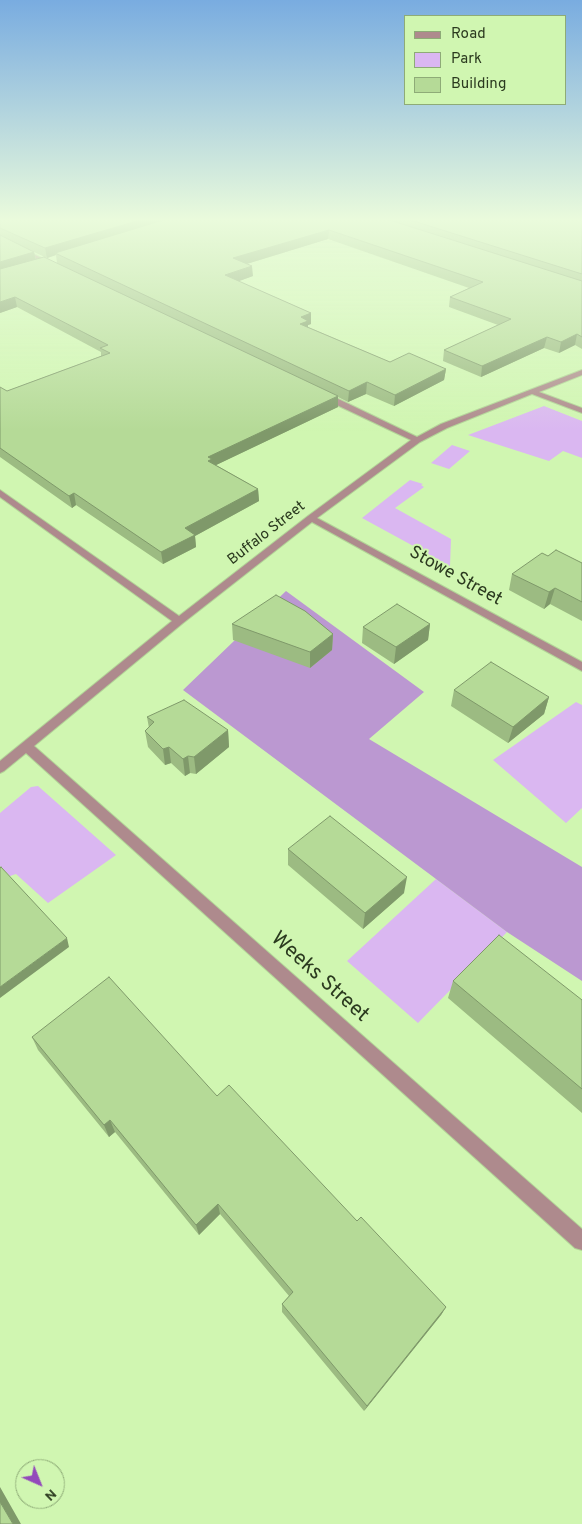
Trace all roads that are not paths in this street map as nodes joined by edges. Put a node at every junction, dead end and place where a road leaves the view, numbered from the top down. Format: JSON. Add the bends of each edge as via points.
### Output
{"nodes":[{"id":1,"x":582,"y":372,"type":"edge"},
{"id":2,"x":315,"y":391,"type":"edge"},
{"id":3,"x":530,"y":391,"type":"junction"},
{"id":4,"x":582,"y":411,"type":"edge"},
{"id":5,"x":417,"y":440,"type":"junction"},
{"id":6,"x":0,"y":493,"type":"edge"},
{"id":7,"x":311,"y":518,"type":"junction"},
{"id":8,"x":179,"y":621,"type":"junction"},
{"id":9,"x":582,"y":667,"type":"edge"},
{"id":10,"x":28,"y":747,"type":"junction"},
{"id":11,"x":0,"y":768,"type":"edge"},
{"id":12,"x":582,"y":1241,"type":"edge"}],
"edges":[{"from":1,"to":3,"type":"street","name":"Buffalo Street"},
{"from":2,"to":5,"type":"street"},
{"from":3,"to":4,"type":"street"},
{"from":3,"to":5,"type":"street","name":"Buffalo Street"},
{"from":5,"to":7,"type":"street","name":"Buffalo Street"},
{"from":6,"to":8,"type":"street"},
{"from":7,"to":8,"type":"street","name":"Buffalo Street"},
{"from":7,"to":9,"type":"street","name":"Stowe Street"},
{"from":8,"to":10,"type":"street","name":"Buffalo Street"},
{"from":10,"to":11,"type":"street","name":"Buffalo Street"},
{"from":10,"to":12,"type":"street","name":"Weeks Street"}]}
